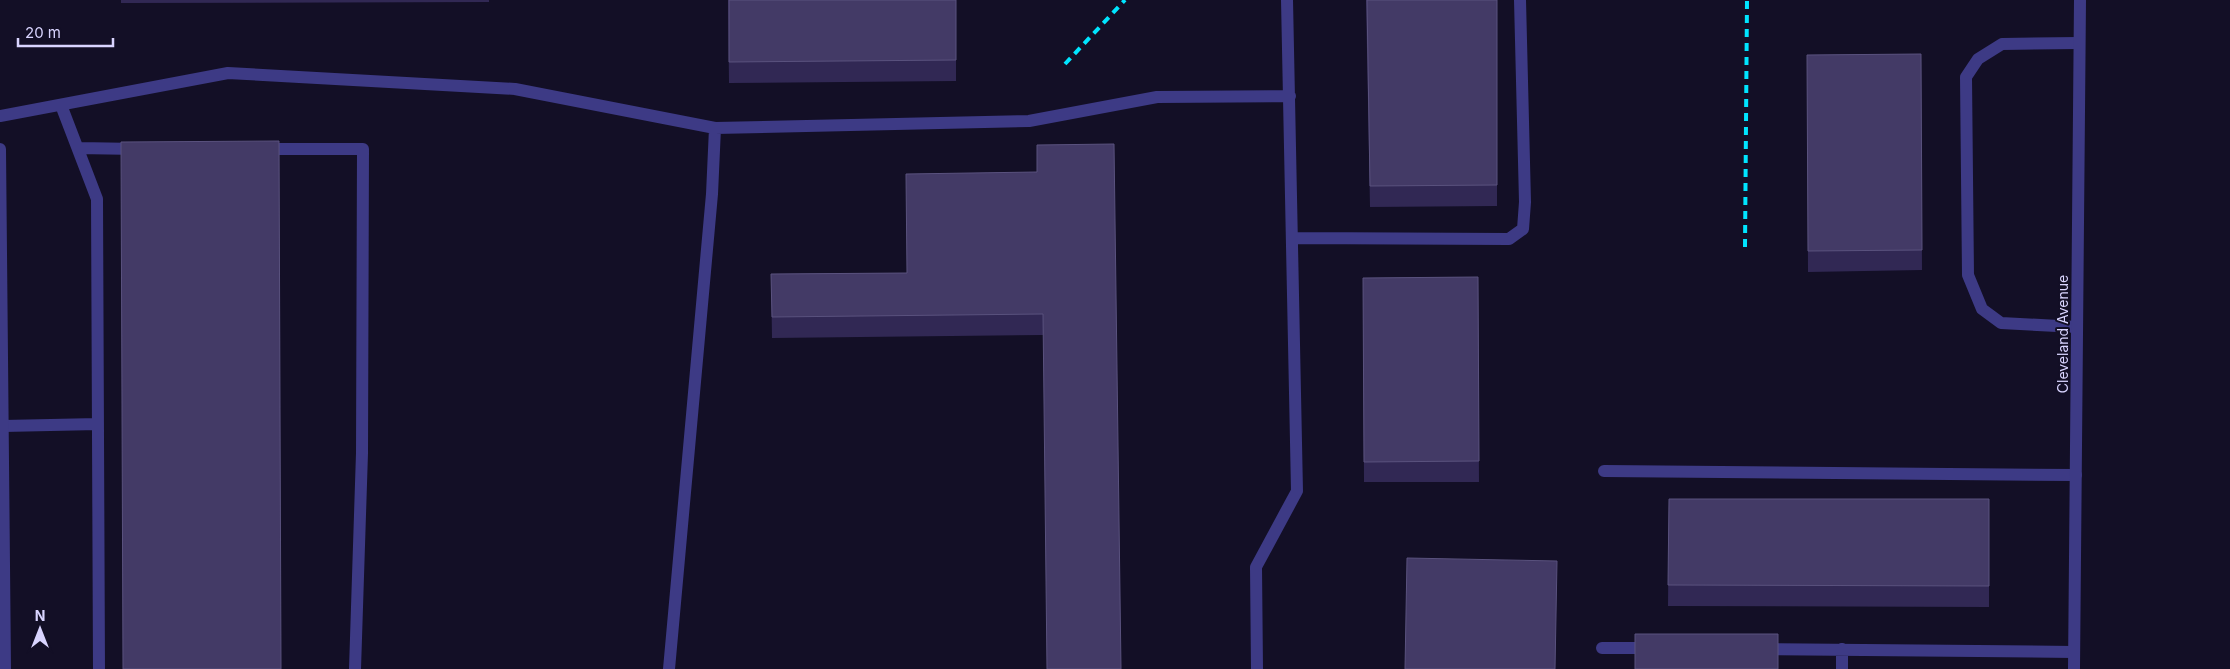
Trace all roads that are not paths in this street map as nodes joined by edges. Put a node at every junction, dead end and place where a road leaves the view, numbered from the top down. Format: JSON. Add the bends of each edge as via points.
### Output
{"nodes":[{"id":1,"x":1287,"y":0,"type":"edge"},
{"id":2,"x":1520,"y":0,"type":"edge"},
{"id":3,"x":2080,"y":0,"type":"edge"},
{"id":4,"x":2079,"y":43,"type":"junction"},
{"id":5,"x":1290,"y":96,"type":"junction"},
{"id":6,"x":61,"y":105,"type":"junction"},
{"id":7,"x":0,"y":116,"type":"edge"},
{"id":8,"x":715,"y":128,"type":"junction"},
{"id":9,"x":78,"y":148,"type":"junction"},
{"id":10,"x":0,"y":149,"type":"edge"},
{"id":11,"x":155,"y":149,"type":"edge"},
{"id":12,"x":254,"y":149,"type":"edge"},
{"id":13,"x":1292,"y":238,"type":"junction"},
{"id":14,"x":2077,"y":327,"type":"junction"},
{"id":15,"x":98,"y":424,"type":"junction"},
{"id":16,"x":3,"y":426,"type":"junction"},
{"id":17,"x":1604,"y":471,"type":"dead end"},
{"id":18,"x":2076,"y":474,"type":"junction"},
{"id":19,"x":1602,"y":648,"type":"dead end"},
{"id":20,"x":1662,"y":648,"type":"edge"},
{"id":21,"x":1752,"y":649,"type":"edge"},
{"id":22,"x":1842,"y":649,"type":"junction"},
{"id":23,"x":2074,"y":652,"type":"junction"},
{"id":24,"x":5,"y":669,"type":"edge"},
{"id":25,"x":99,"y":669,"type":"edge"},
{"id":26,"x":355,"y":669,"type":"edge"},
{"id":27,"x":669,"y":669,"type":"edge"},
{"id":28,"x":1257,"y":669,"type":"edge"},
{"id":29,"x":1842,"y":669,"type":"edge"},
{"id":30,"x":2074,"y":669,"type":"edge"}],
"edges":[{"from":1,"to":5,"type":"street"},
{"from":2,"to":13,"type":"street","via":[[1523,229],[1509,239]]},
{"from":3,"to":4,"type":"street","name":"Cleveland Avenue"},
{"from":4,"to":14,"type":"street","name":"Cleveland Avenue"},
{"from":4,"to":14,"type":"street","via":[[2002,44],[1978,59],[1966,77],[1968,275],[1982,309],[2001,323]]},
{"from":5,"to":8,"type":"street","via":[[1157,97],[1029,121]]},
{"from":5,"to":13,"type":"street"},
{"from":6,"to":7,"type":"street"},
{"from":6,"to":8,"type":"street","via":[[228,73],[515,89]]},
{"from":6,"to":9,"type":"street"},
{"from":8,"to":27,"type":"street","via":[[712,194]]},
{"from":9,"to":11,"type":"street"},
{"from":9,"to":15,"type":"street","via":[[97,198]]},
{"from":10,"to":16,"type":"street"},
{"from":12,"to":26,"type":"street","via":[[363,149],[362,453]]},
{"from":13,"to":28,"type":"street","via":[[1297,491],[1256,567]]},
{"from":14,"to":18,"type":"street","name":"Cleveland Avenue"},
{"from":15,"to":16,"type":"street"},
{"from":15,"to":25,"type":"street"},
{"from":16,"to":24,"type":"street"},
{"from":17,"to":18,"type":"street"},
{"from":18,"to":23,"type":"street","name":"Cleveland Avenue"},
{"from":19,"to":20,"type":"street"},
{"from":21,"to":22,"type":"street"},
{"from":22,"to":23,"type":"street"},
{"from":22,"to":29,"type":"street"},
{"from":23,"to":30,"type":"street","name":"Cleveland Avenue"}]}
